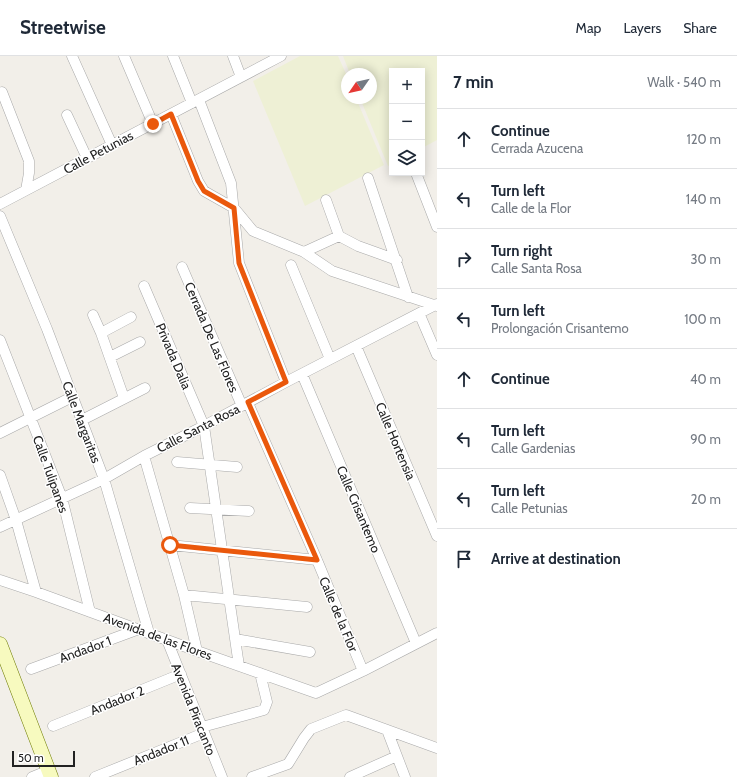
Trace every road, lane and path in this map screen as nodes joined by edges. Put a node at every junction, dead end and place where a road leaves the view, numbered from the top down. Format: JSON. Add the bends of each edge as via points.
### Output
{"nodes":[{"id":1,"x":72,"y":56,"type":"edge"},
{"id":2,"x":124,"y":56,"type":"edge"},
{"id":3,"x":173,"y":56,"type":"edge"},
{"id":4,"x":233,"y":56,"type":"edge"},
{"id":5,"x":280,"y":56,"type":"edge"},
{"id":6,"x":241,"y":77,"type":"junction"},
{"id":7,"x":2,"y":92,"type":"dead end"},
{"id":8,"x":196,"y":102,"type":"junction"},
{"id":9,"x":171,"y":114,"type":"junction"},
{"id":10,"x":67,"y":115,"type":"dead end"},
{"id":11,"x":153,"y":124,"type":"junction"},
{"id":12,"x":112,"y":145,"type":"junction"},
{"id":13,"x":87,"y":158,"type":"junction"},
{"id":14,"x":417,"y":176,"type":"edge"},
{"id":15,"x":368,"y":178,"type":"dead end"},
{"id":16,"x":26,"y":190,"type":"junction"},
{"id":17,"x":326,"y":200,"type":"dead end"},
{"id":18,"x":0,"y":204,"type":"edge"},
{"id":19,"x":234,"y":208,"type":"junction"},
{"id":20,"x":0,"y":216,"type":"edge"},
{"id":21,"x":437,"y":227,"type":"edge"},
{"id":22,"x":253,"y":232,"type":"junction"},
{"id":23,"x":339,"y":236,"type":"junction"},
{"id":24,"x":236,"y":240,"type":"junction"},
{"id":25,"x":304,"y":252,"type":"junction"},
{"id":26,"x":397,"y":260,"type":"junction"},
{"id":27,"x":291,"y":265,"type":"dead end"},
{"id":28,"x":182,"y":267,"type":"dead end"},
{"id":29,"x":144,"y":286,"type":"dead end"},
{"id":30,"x":408,"y":297,"type":"junction"},
{"id":31,"x":436,"y":305,"type":"edge"},
{"id":32,"x":419,"y":313,"type":"junction"},
{"id":33,"x":93,"y":315,"type":"dead end"},
{"id":34,"x":131,"y":317,"type":"dead end"},
{"id":35,"x":101,"y":333,"type":"junction"},
{"id":36,"x":0,"y":340,"type":"edge"},
{"id":37,"x":140,"y":342,"type":"dead end"},
{"id":38,"x":356,"y":346,"type":"junction"},
{"id":39,"x":437,"y":355,"type":"edge"},
{"id":40,"x":110,"y":357,"type":"junction"},
{"id":41,"x":330,"y":359,"type":"junction"},
{"id":42,"x":302,"y":374,"type":"junction"},
{"id":43,"x":286,"y":382,"type":"junction"},
{"id":44,"x":145,"y":388,"type":"dead end"},
{"id":45,"x":72,"y":397,"type":"junction"},
{"id":46,"x":124,"y":398,"type":"junction"},
{"id":47,"x":245,"y":404,"type":"junction"},
{"id":48,"x":31,"y":417,"type":"junction"},
{"id":49,"x":82,"y":420,"type":"junction"},
{"id":50,"x":204,"y":426,"type":"junction"},
{"id":51,"x":0,"y":433,"type":"edge"},
{"id":52,"x":144,"y":456,"type":"junction"},
{"id":53,"x":177,"y":462,"type":"dead end"},
{"id":54,"x":209,"y":465,"type":"junction"},
{"id":55,"x":237,"y":467,"type":"dead end"},
{"id":56,"x":0,"y":475,"type":"edge"},
{"id":57,"x":104,"y":479,"type":"junction"},
{"id":58,"x":62,"y":498,"type":"junction"},
{"id":59,"x":190,"y":508,"type":"dead end"},
{"id":60,"x":216,"y":510,"type":"junction"},
{"id":61,"x":249,"y":511,"type":"dead end"},
{"id":62,"x":16,"y":520,"type":"junction"},
{"id":63,"x":0,"y":527,"type":"edge"},
{"id":64,"x":437,"y":536,"type":"edge"},
{"id":65,"x":170,"y":545,"type":"junction"},
{"id":66,"x":222,"y":551,"type":"junction"},
{"id":67,"x":317,"y":560,"type":"junction"},
{"id":68,"x":0,"y":580,"type":"edge"},
{"id":69,"x":36,"y":592,"type":"junction"},
{"id":70,"x":184,"y":595,"type":"junction"},
{"id":71,"x":230,"y":600,"type":"junction"},
{"id":72,"x":307,"y":607,"type":"dead end"},
{"id":73,"x":90,"y":612,"type":"junction"},
{"id":74,"x":139,"y":629,"type":"junction"},
{"id":75,"x":149,"y":633,"type":"junction"},
{"id":76,"x":437,"y":633,"type":"edge"},
{"id":77,"x":235,"y":639,"type":"junction"},
{"id":78,"x":167,"y":640,"type":"junction"},
{"id":79,"x":416,"y":643,"type":"junction"},
{"id":80,"x":0,"y":644,"type":"edge"},
{"id":81,"x":196,"y":651,"type":"junction"},
{"id":82,"x":310,"y":652,"type":"dead end"},
{"id":83,"x":239,"y":666,"type":"junction"},
{"id":84,"x":30,"y":669,"type":"dead end"},
{"id":85,"x":363,"y":671,"type":"junction"},
{"id":86,"x":260,"y":673,"type":"junction"},
{"id":87,"x":180,"y":674,"type":"junction"},
{"id":88,"x":53,"y":726,"type":"dead end"},
{"id":89,"x":203,"y":730,"type":"junction"},
{"id":90,"x":387,"y":730,"type":"junction"},
{"id":91,"x":437,"y":748,"type":"edge"},
{"id":92,"x":397,"y":756,"type":"junction"},
{"id":93,"x":50,"y":774,"type":"edge"},
{"id":94,"x":32,"y":777,"type":"edge"},
{"id":95,"x":95,"y":777,"type":"edge"},
{"id":96,"x":222,"y":777,"type":"edge"},
{"id":97,"x":252,"y":777,"type":"edge"},
{"id":98,"x":350,"y":777,"type":"edge"},
{"id":99,"x":405,"y":777,"type":"edge"}],
"edges":[{"from":1,"to":12,"type":"street"},
{"from":2,"to":11,"type":"street"},
{"from":3,"to":8,"type":"street"},
{"from":4,"to":6,"type":"street"},
{"from":5,"to":6,"type":"street","name":"Calle Petunias"},
{"from":6,"to":8,"type":"street","name":"Calle Petunias"},
{"from":7,"to":16,"type":"street","via":[[29,161]]},
{"from":8,"to":9,"type":"street","name":"Calle Petunias"},
{"from":8,"to":19,"type":"street","via":[[232,183]]},
{"from":9,"to":11,"type":"street","name":"Calle Petunias"},
{"from":9,"to":19,"type":"street","via":[[204,191]]},
{"from":10,"to":13,"type":"street"},
{"from":11,"to":12,"type":"street","name":"Calle Petunias"},
{"from":12,"to":13,"type":"street","name":"Calle Petunias"},
{"from":13,"to":16,"type":"street","name":"Calle Petunias"},
{"from":14,"to":21,"type":"street"},
{"from":15,"to":26,"type":"street"},
{"from":16,"to":18,"type":"street","name":"Calle Petunias"},
{"from":17,"to":23,"type":"street"},
{"from":19,"to":22,"type":"street"},
{"from":19,"to":24,"type":"street"},
{"from":20,"to":45,"type":"street","name":"Calle Margaritas"},
{"from":22,"to":24,"type":"street"},
{"from":22,"to":25,"type":"street"},
{"from":23,"to":25,"type":"street"},
{"from":23,"to":26,"type":"street"},
{"from":24,"to":43,"type":"street","via":[[239,263]]},
{"from":25,"to":30,"type":"street","via":[[332,271]]},
{"from":26,"to":30,"type":"street"},
{"from":27,"to":41,"type":"street"},
{"from":28,"to":47,"type":"street","name":"Cerrada De Las Flores"},
{"from":29,"to":50,"type":"street","name":"Privada Dalia"},
{"from":30,"to":31,"type":"street"},
{"from":31,"to":32,"type":"street","name":"Calle Santa Rosa"},
{"from":32,"to":38,"type":"street","name":"Calle Santa Rosa"},
{"from":32,"to":39,"type":"street"},
{"from":33,"to":35,"type":"street"},
{"from":34,"to":35,"type":"street"},
{"from":35,"to":40,"type":"street"},
{"from":36,"to":48,"type":"street","name":"Calle Tulipanes"},
{"from":37,"to":40,"type":"street"},
{"from":38,"to":41,"type":"street","name":"Calle Santa Rosa"},
{"from":38,"to":64,"type":"street","name":"Calle Hortensia"},
{"from":40,"to":46,"type":"street"},
{"from":41,"to":42,"type":"street","name":"Calle Santa Rosa"},
{"from":42,"to":43,"type":"street","name":"Calle Santa Rosa"},
{"from":42,"to":79,"type":"street","name":"Calle Crisantemo"},
{"from":43,"to":47,"type":"street","name":"Calle Santa Rosa"},
{"from":44,"to":46,"type":"street"},
{"from":45,"to":48,"type":"street"},
{"from":45,"to":49,"type":"street","name":"Calle Margaritas"},
{"from":46,"to":49,"type":"street"},
{"from":47,"to":50,"type":"street","name":"Calle Santa Rosa"},
{"from":47,"to":67,"type":"street","name":"Calle de la Flor"},
{"from":48,"to":51,"type":"street"},
{"from":48,"to":58,"type":"street","name":"Calle Tulipanes"},
{"from":49,"to":57,"type":"street","name":"Calle Margaritas"},
{"from":50,"to":52,"type":"street","name":"Calle Santa Rosa"},
{"from":50,"to":54,"type":"street","name":"Privada Dalia"},
{"from":52,"to":57,"type":"street","name":"Calle Santa Rosa"},
{"from":52,"to":65,"type":"street"},
{"from":53,"to":54,"type":"street"},
{"from":54,"to":55,"type":"street"},
{"from":54,"to":60,"type":"street","name":"Privada Dalia"},
{"from":56,"to":62,"type":"street"},
{"from":57,"to":58,"type":"street","name":"Calle Santa Rosa"},
{"from":57,"to":75,"type":"street","name":"Calle Margaritas"},
{"from":58,"to":62,"type":"street","name":"Calle Santa Rosa"},
{"from":58,"to":73,"type":"street","name":"Calle Tulipanes"},
{"from":59,"to":60,"type":"street"},
{"from":60,"to":61,"type":"street"},
{"from":60,"to":66,"type":"street","name":"Privada Dalia"},
{"from":62,"to":63,"type":"street","name":"Calle Santa Rosa"},
{"from":62,"to":69,"type":"street"},
{"from":65,"to":66,"type":"street"},
{"from":65,"to":70,"type":"street"},
{"from":66,"to":67,"type":"street"},
{"from":66,"to":71,"type":"street","name":"Privada Dalia"},
{"from":67,"to":85,"type":"street","name":"Calle de la Flor"},
{"from":68,"to":69,"type":"street","name":"Avenida de las Flores"},
{"from":69,"to":73,"type":"street","name":"Avenida de las Flores"},
{"from":70,"to":71,"type":"street"},
{"from":70,"to":81,"type":"street"},
{"from":71,"to":72,"type":"street"},
{"from":71,"to":77,"type":"street","name":"Privada Dalia"},
{"from":73,"to":74,"type":"street","name":"Avenida de las Flores"},
{"from":74,"to":75,"type":"street","name":"Avenida de las Flores"},
{"from":74,"to":84,"type":"street","name":"Andador 1"},
{"from":75,"to":78,"type":"street","name":"Avenida de las Flores"},
{"from":76,"to":79,"type":"street"},
{"from":77,"to":82,"type":"street"},
{"from":77,"to":83,"type":"street","name":"Privada Dalia"},
{"from":78,"to":81,"type":"street","name":"Avenida de las Flores"},
{"from":78,"to":87,"type":"street","name":"Avenida Piracanto"},
{"from":79,"to":85,"type":"street"},
{"from":80,"to":93,"type":"main road"},
{"from":81,"to":83,"type":"street","name":"Avenida de las Flores"},
{"from":83,"to":86,"type":"street","name":"Avenida de las Flores"},
{"from":85,"to":86,"type":"street","name":"Avenida de las Flores","via":[[316,693]]},
{"from":86,"to":89,"type":"street","name":"Andador 11","via":[[267,702],[264,710]]},
{"from":87,"to":88,"type":"street","name":"Andador 2"},
{"from":87,"to":89,"type":"street","name":"Avenida Piracanto"},
{"from":89,"to":95,"type":"street","name":"Andador 11"},
{"from":89,"to":96,"type":"street","name":"Avenida Piracanto"},
{"from":90,"to":91,"type":"street"},
{"from":90,"to":92,"type":"street"},
{"from":90,"to":97,"type":"street","via":[[346,715],[311,729],[288,764]]},
{"from":92,"to":98,"type":"street"},
{"from":92,"to":99,"type":"street"},
{"from":93,"to":94,"type":"street"}]}
